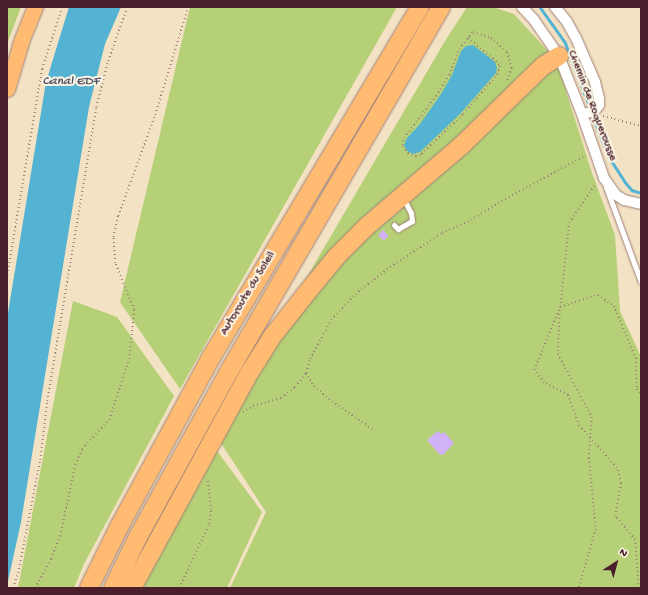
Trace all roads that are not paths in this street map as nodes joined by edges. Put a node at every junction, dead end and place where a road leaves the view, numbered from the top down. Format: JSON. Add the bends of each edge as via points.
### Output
{"nodes":[{"id":1,"x":28,"y":7,"type":"edge"},
{"id":2,"x":35,"y":7,"type":"edge"},
{"id":3,"x":420,"y":7,"type":"edge"},
{"id":4,"x":441,"y":7,"type":"edge"},
{"id":5,"x":522,"y":7,"type":"edge"},
{"id":6,"x":555,"y":7,"type":"edge"},
{"id":7,"x":559,"y":56,"type":"junction"},
{"id":8,"x":7,"y":88,"type":"edge"},
{"id":9,"x":587,"y":113,"type":"junction"},
{"id":10,"x":604,"y":178,"type":"junction"},
{"id":11,"x":402,"y":195,"type":"junction"},
{"id":12,"x":641,"y":204,"type":"edge"},
{"id":13,"x":394,"y":225,"type":"dead end"},
{"id":14,"x":641,"y":282,"type":"edge"},
{"id":15,"x":89,"y":588,"type":"edge"},
{"id":16,"x":113,"y":588,"type":"edge"},
{"id":17,"x":132,"y":588,"type":"edge"}],
"edges":[{"from":1,"to":8,"type":"main road","via":[[18,34]]},
{"from":2,"to":8,"type":"main road"},
{"from":3,"to":15,"type":"highway","name":"Autoroute du Soleil","via":[[212,356],[119,527]]},
{"from":4,"to":16,"type":"highway","name":"Autoroute du Soleil","via":[[231,368],[138,537]]},
{"from":5,"to":7,"type":"street","name":"Chemin de Roquerousse"},
{"from":6,"to":9,"type":"street","via":[[576,38],[595,82],[599,105]]},
{"from":7,"to":9,"type":"street","name":"Chemin de Roquerousse"},
{"from":7,"to":11,"type":"highway","via":[[544,66],[461,146]]},
{"from":9,"to":10,"type":"street","name":"Chemin de Roquerousse","via":[[593,151]]},
{"from":10,"to":12,"type":"street","name":"Chemin de Roquerousse","via":[[616,195]]},
{"from":10,"to":14,"type":"lane"},
{"from":11,"to":13,"type":"lane","via":[[412,221],[398,229]]},
{"from":11,"to":17,"type":"highway","via":[[337,256],[271,338]]}]}
